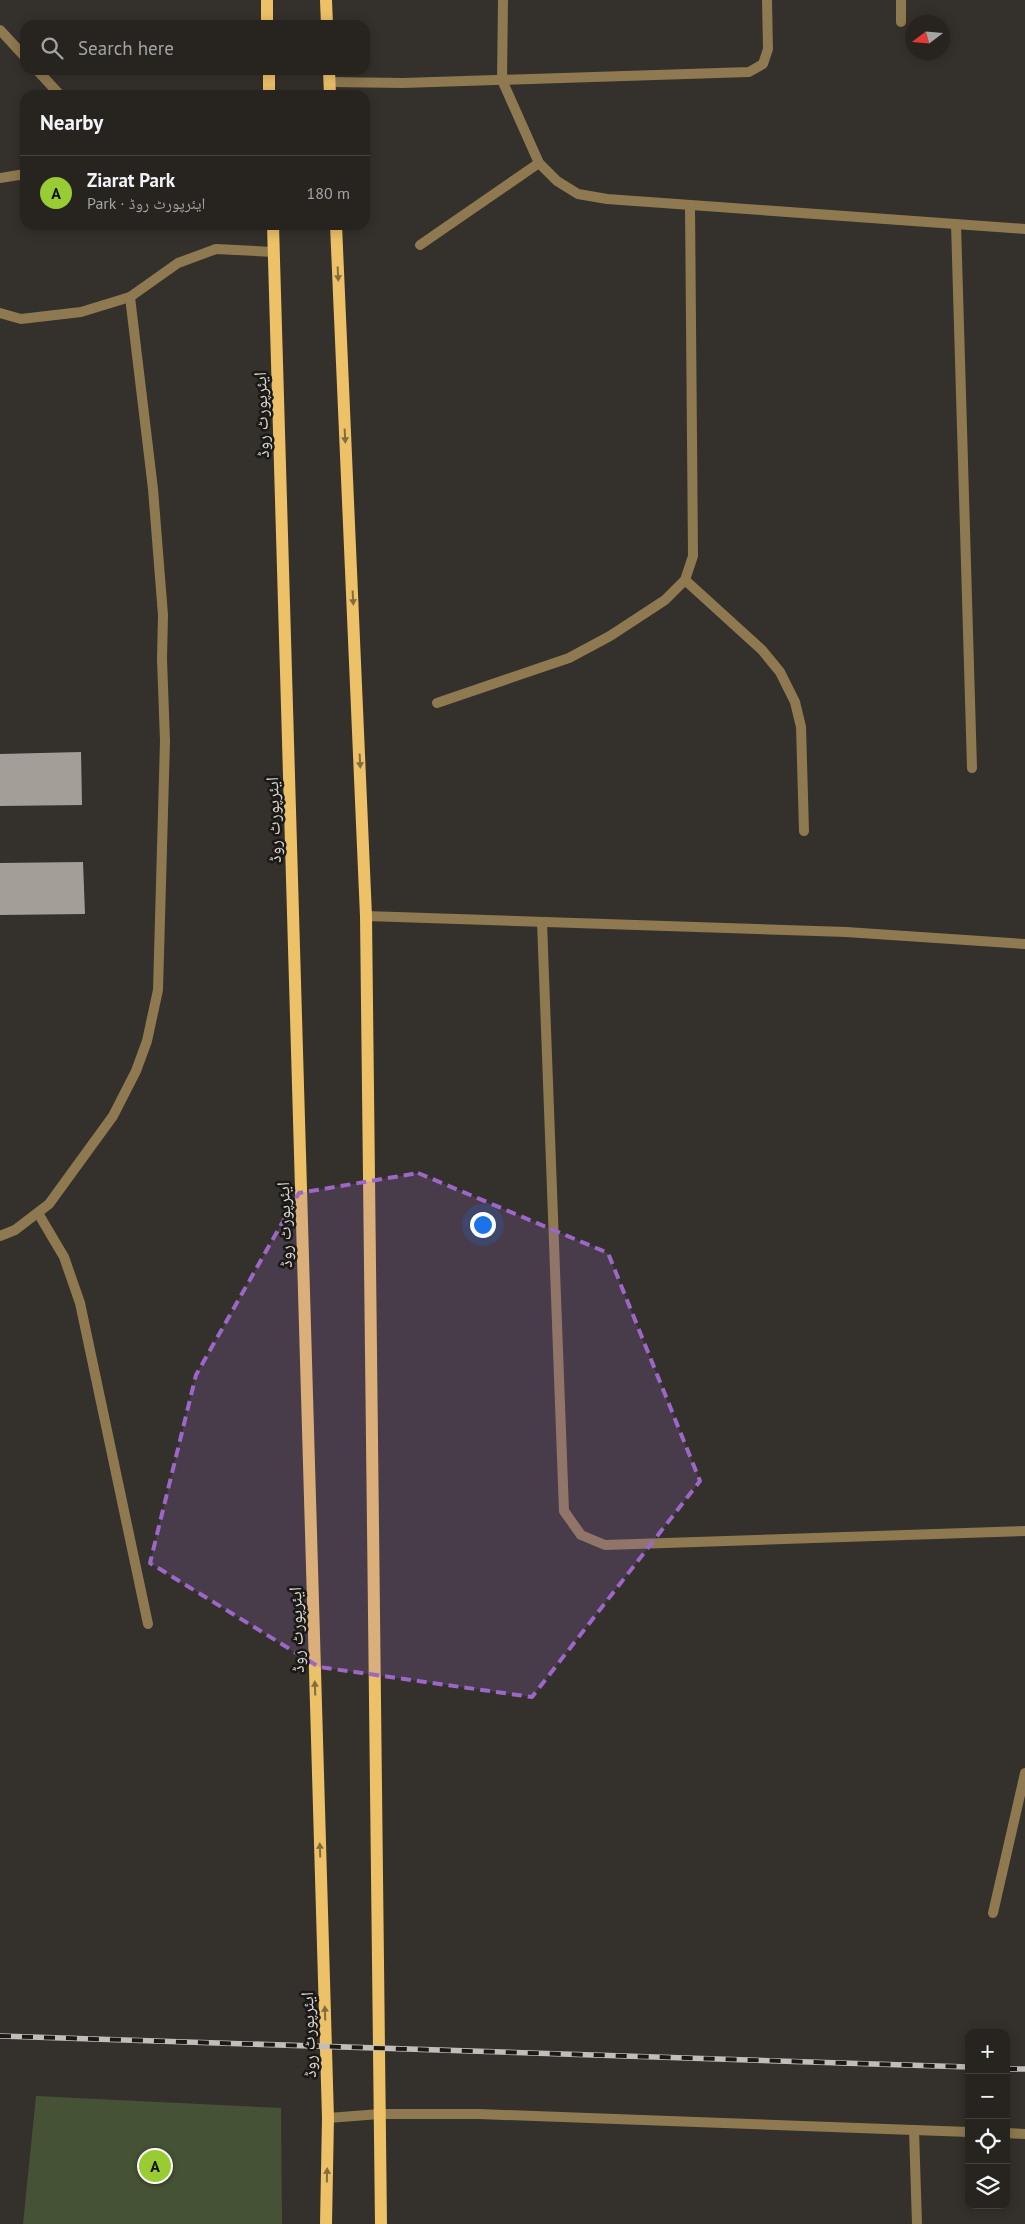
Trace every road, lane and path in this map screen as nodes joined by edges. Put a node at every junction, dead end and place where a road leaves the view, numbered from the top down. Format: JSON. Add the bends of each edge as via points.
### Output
{"nodes":[{"id":1,"x":267,"y":0,"type":"edge"},
{"id":2,"x":326,"y":0,"type":"edge"},
{"id":3,"x":504,"y":0,"type":"edge"},
{"id":4,"x":767,"y":0,"type":"edge"},
{"id":5,"x":901,"y":0,"type":"edge"},
{"id":6,"x":267,"y":20,"type":"edge"},
{"id":7,"x":327,"y":20,"type":"edge"},
{"id":8,"x":901,"y":22,"type":"dead end"},
{"id":9,"x":0,"y":30,"type":"edge"},
{"id":10,"x":20,"y":52,"type":"edge"},
{"id":11,"x":42,"y":75,"type":"edge"},
{"id":12,"x":269,"y":75,"type":"edge"},
{"id":13,"x":330,"y":76,"type":"edge"},
{"id":14,"x":502,"y":80,"type":"junction"},
{"id":15,"x":55,"y":90,"type":"edge"},
{"id":16,"x":269,"y":90,"type":"edge"},
{"id":17,"x":330,"y":90,"type":"edge"},
{"id":18,"x":539,"y":163,"type":"junction"},
{"id":19,"x":20,"y":175,"type":"edge"},
{"id":20,"x":0,"y":178,"type":"edge"},
{"id":21,"x":690,"y":205,"type":"junction"},
{"id":22,"x":956,"y":224,"type":"junction"},
{"id":23,"x":1025,"y":229,"type":"edge"},
{"id":24,"x":273,"y":230,"type":"edge"},
{"id":25,"x":336,"y":230,"type":"edge"},
{"id":26,"x":420,"y":245,"type":"dead end"},
{"id":27,"x":274,"y":252,"type":"junction"},
{"id":28,"x":130,"y":297,"type":"junction"},
{"id":29,"x":0,"y":313,"type":"edge"},
{"id":30,"x":685,"y":580,"type":"junction"},
{"id":31,"x":437,"y":703,"type":"dead end"},
{"id":32,"x":972,"y":768,"type":"dead end"},
{"id":33,"x":804,"y":831,"type":"dead end"},
{"id":34,"x":366,"y":916,"type":"junction"},
{"id":35,"x":542,"y":922,"type":"junction"},
{"id":36,"x":1025,"y":944,"type":"edge"},
{"id":37,"x":38,"y":1213,"type":"junction"},
{"id":38,"x":0,"y":1236,"type":"edge"},
{"id":39,"x":1025,"y":1531,"type":"edge"},
{"id":40,"x":148,"y":1624,"type":"dead end"},
{"id":41,"x":1025,"y":1773,"type":"edge"},
{"id":42,"x":992,"y":1913,"type":"dead end"},
{"id":43,"x":380,"y":2114,"type":"junction"},
{"id":44,"x":328,"y":2118,"type":"junction"},
{"id":45,"x":914,"y":2130,"type":"junction"},
{"id":46,"x":965,"y":2132,"type":"edge"},
{"id":47,"x":1010,"y":2133,"type":"edge"},
{"id":48,"x":1025,"y":2134,"type":"edge"},
{"id":49,"x":326,"y":2224,"type":"edge"},
{"id":50,"x":381,"y":2224,"type":"edge"},
{"id":51,"x":917,"y":2224,"type":"edge"}],
"edges":[{"from":1,"to":6,"type":"main road"},
{"from":2,"to":7,"type":"main road"},
{"from":3,"to":14,"type":"street"},
{"from":4,"to":14,"type":"street","via":[[768,49],[763,64],[749,72]]},
{"from":5,"to":8,"type":"street"},
{"from":9,"to":10,"type":"street"},
{"from":11,"to":15,"type":"street"},
{"from":12,"to":16,"type":"main road"},
{"from":13,"to":14,"type":"street","via":[[403,83]]},
{"from":13,"to":17,"type":"main road"},
{"from":14,"to":18,"type":"street"},
{"from":18,"to":21,"type":"street","via":[[557,182],[578,194],[608,200]]},
{"from":18,"to":26,"type":"street"},
{"from":19,"to":20,"type":"street"},
{"from":21,"to":22,"type":"street"},
{"from":21,"to":30,"type":"street","via":[[693,556]]},
{"from":22,"to":23,"type":"street"},
{"from":22,"to":32,"type":"street"},
{"from":24,"to":27,"type":"main road","name":"ایئرپورٹ روڈ"},
{"from":25,"to":34,"type":"main road","one_way":true},
{"from":27,"to":28,"type":"street","via":[[216,249],[178,263]]},
{"from":44,"to":27,"type":"main road","name":"ایئرپورٹ روڈ","one_way":true},
{"from":28,"to":29,"type":"street","via":[[80,312],[48,316],[21,319]]},
{"from":28,"to":37,"type":"street","via":[[164,615],[162,659],[166,741],[158,990],[148,1041],[113,1116],[49,1204]]},
{"from":30,"to":31,"type":"street","via":[[657,605],[569,658]]},
{"from":30,"to":33,"type":"street","via":[[762,650],[780,672],[795,702],[801,727]]},
{"from":34,"to":35,"type":"street"},
{"from":34,"to":43,"type":"main road"},
{"from":35,"to":36,"type":"street","via":[[846,932]]},
{"from":35,"to":39,"type":"street","via":[[564,1511],[581,1535],[605,1545]]},
{"from":37,"to":38,"type":"street","via":[[15,1230]]},
{"from":37,"to":40,"type":"street","via":[[64,1257],[80,1303]]},
{"from":41,"to":42,"type":"street"},
{"from":43,"to":44,"type":"street"},
{"from":43,"to":45,"type":"street","via":[[479,2114]]},
{"from":43,"to":50,"type":"main road"},
{"from":49,"to":44,"type":"main road","name":"ایئرپورٹ روڈ","one_way":true},
{"from":45,"to":46,"type":"street"},
{"from":45,"to":51,"type":"street"},
{"from":47,"to":48,"type":"street"}]}
